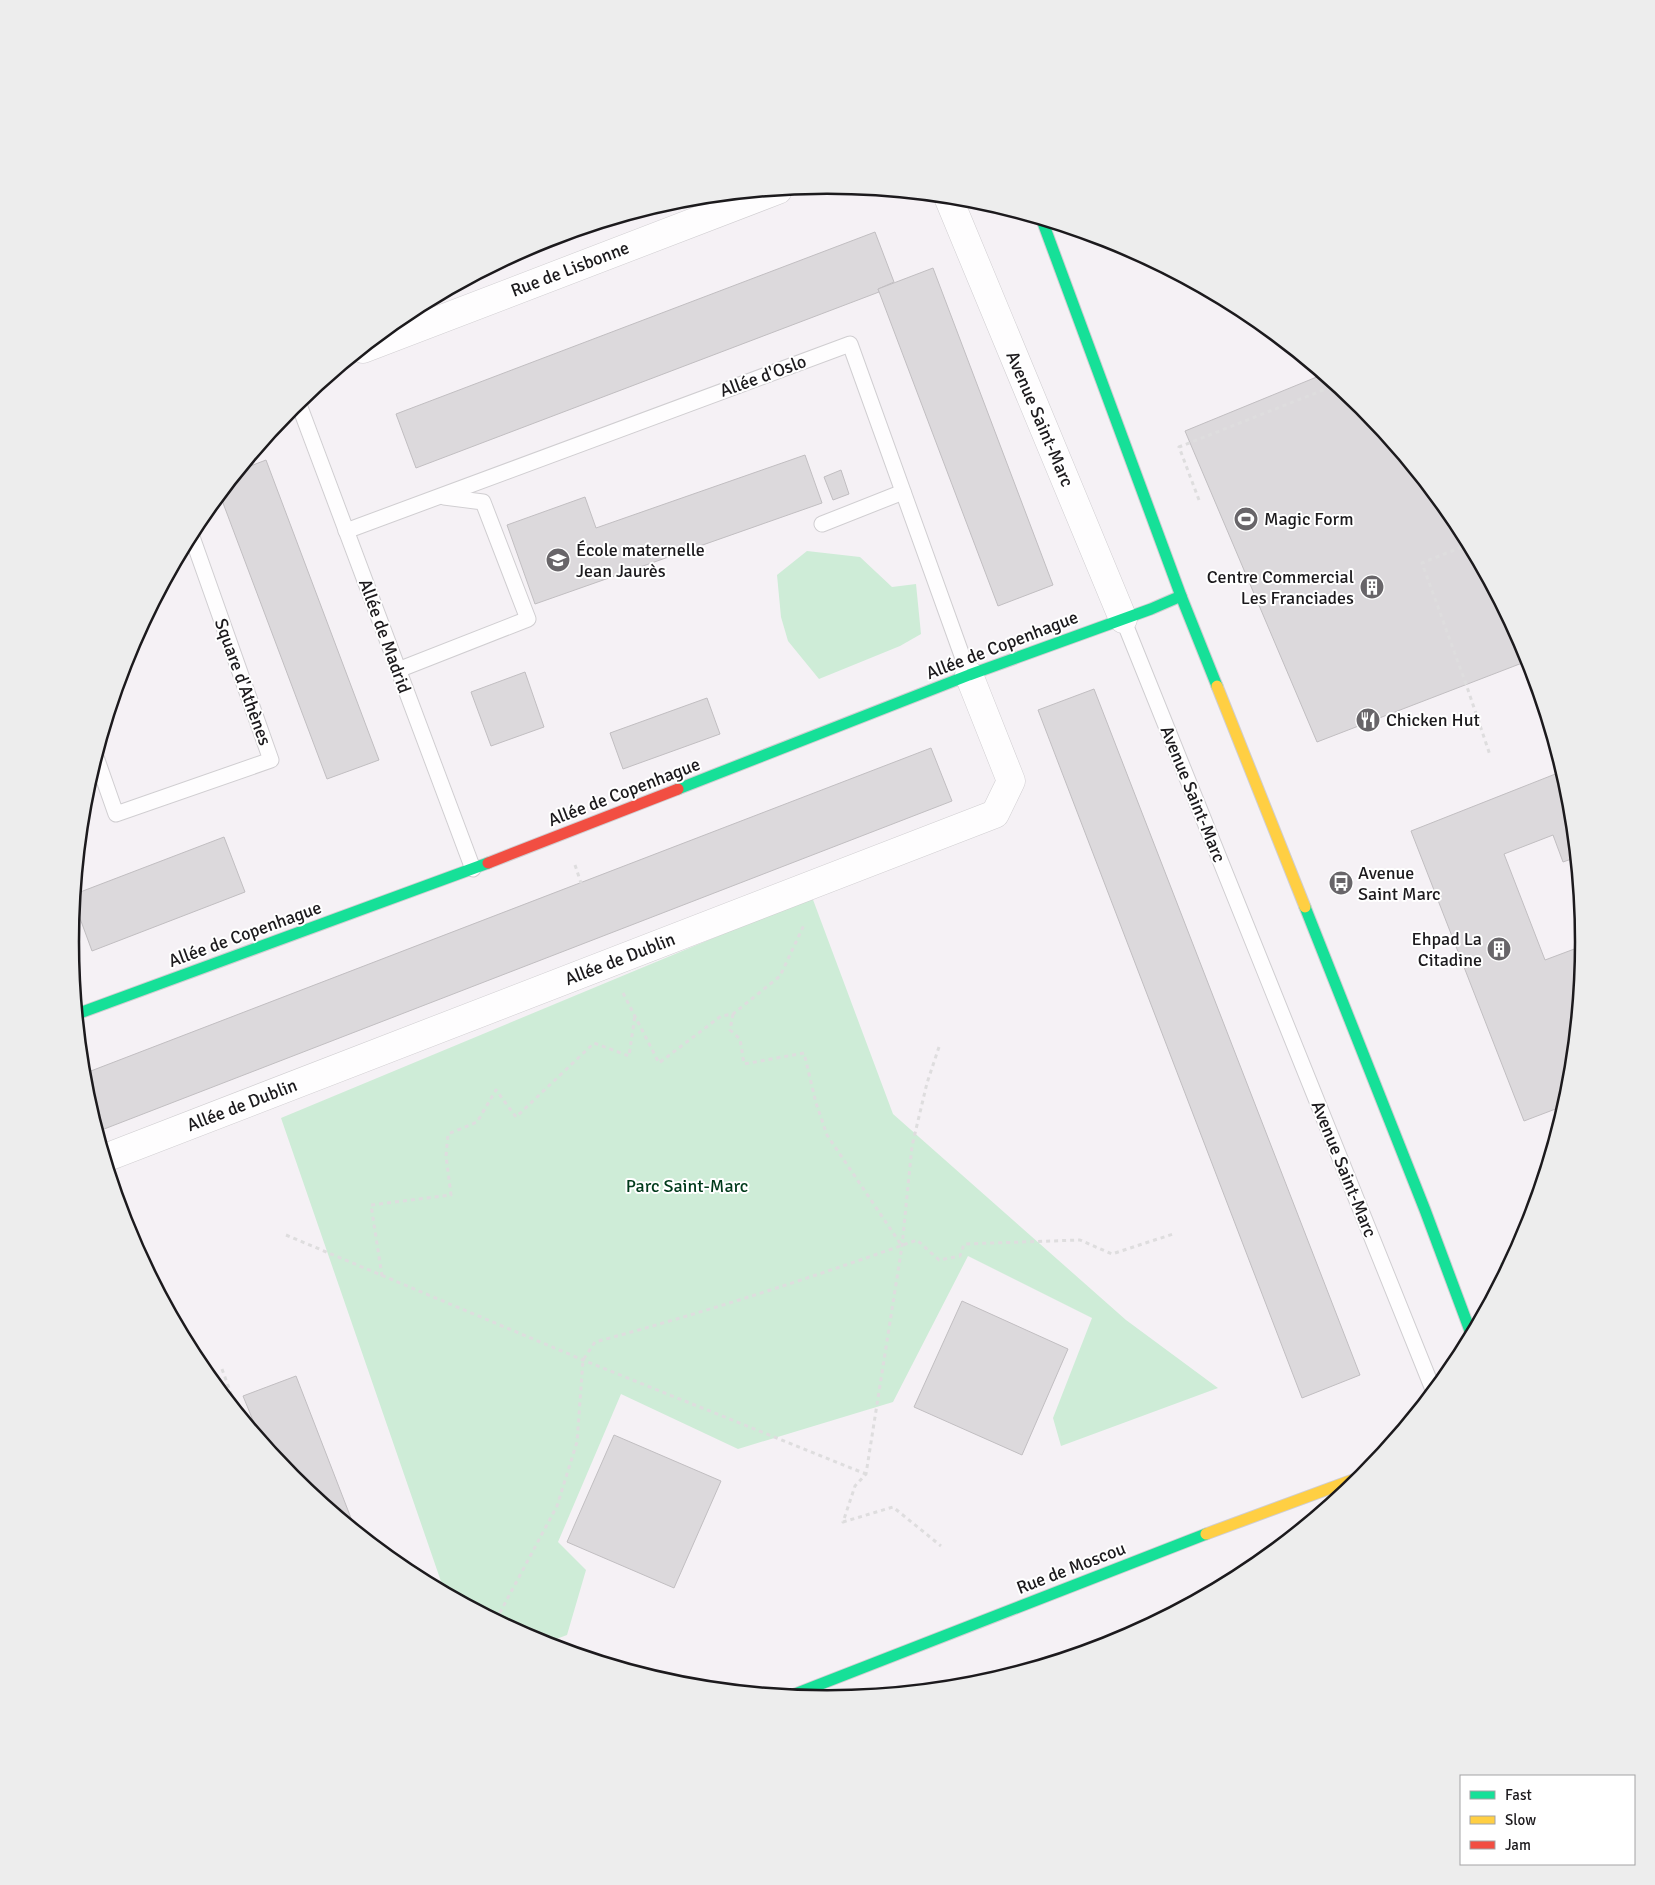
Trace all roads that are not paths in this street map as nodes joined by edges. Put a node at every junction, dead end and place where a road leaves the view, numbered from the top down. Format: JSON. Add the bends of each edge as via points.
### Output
{"nodes":[{"id":1,"x":760,"y":197,"type":"edge"},
{"id":2,"x":951,"y":204,"type":"edge"},
{"id":3,"x":1044,"y":226,"type":"edge"},
{"id":4,"x":380,"y":343,"type":"edge"},
{"id":5,"x":301,"y":410,"type":"edge"},
{"id":6,"x":903,"y":492,"type":"junction"},
{"id":7,"x":440,"y":496,"type":"junction"},
{"id":8,"x":822,"y":524,"type":"dead end"},
{"id":9,"x":346,"y":531,"type":"junction"},
{"id":10,"x":194,"y":544,"type":"edge"},
{"id":11,"x":1181,"y":596,"type":"junction"},
{"id":12,"x":1123,"y":619,"type":"junction"},
{"id":13,"x":398,"y":670,"type":"junction"},
{"id":14,"x":969,"y":676,"type":"junction"},
{"id":15,"x":100,"y":767,"type":"edge"},
{"id":16,"x":473,"y":869,"type":"junction"},
{"id":17,"x":82,"y":1012,"type":"edge"},
{"id":18,"x":110,"y":1156,"type":"edge"},
{"id":19,"x":1469,"y":1328,"type":"edge"},
{"id":20,"x":1431,"y":1385,"type":"edge"},
{"id":21,"x":1346,"y":1482,"type":"edge"},
{"id":22,"x":804,"y":1691,"type":"edge"}],
"edges":[{"from":1,"to":4,"type":"street","name":"Rue de Lisbonne"},
{"from":2,"to":12,"type":"street","name":"Avenue Saint-Marc"},
{"from":3,"to":11,"type":"street"},
{"from":5,"to":9,"type":"lane","name":"Allée de Madrid"},
{"from":6,"to":7,"type":"lane","name":"Allée d'Oslo","via":[[850,344]]},
{"from":6,"to":8,"type":"lane"},
{"from":6,"to":14,"type":"lane","name":"Allée d'Oslo"},
{"from":7,"to":9,"type":"lane","name":"Allée d'Oslo"},
{"from":7,"to":13,"type":"lane","via":[[483,502],[528,619]]},
{"from":9,"to":13,"type":"lane","name":"Allée de Madrid"},
{"from":10,"to":15,"type":"lane","name":"Square d'Athènes","via":[[271,760],[116,814]]},
{"from":11,"to":12,"type":"street","name":"Allée de Copenhague"},
{"from":11,"to":19,"type":"street"},
{"from":12,"to":14,"type":"street","name":"Allée de Copenhague"},
{"from":12,"to":20,"type":"lane","name":"Avenue Saint-Marc"},
{"from":13,"to":16,"type":"lane","name":"Allée de Madrid"},
{"from":14,"to":16,"type":"street","name":"Allée de Copenhague"},
{"from":14,"to":18,"type":"street","name":"Allée de Dublin","via":[[1011,781],[995,814]]},
{"from":16,"to":17,"type":"street","name":"Allée de Copenhague"},
{"from":21,"to":22,"type":"street","name":"Rue de Moscou"}]}
